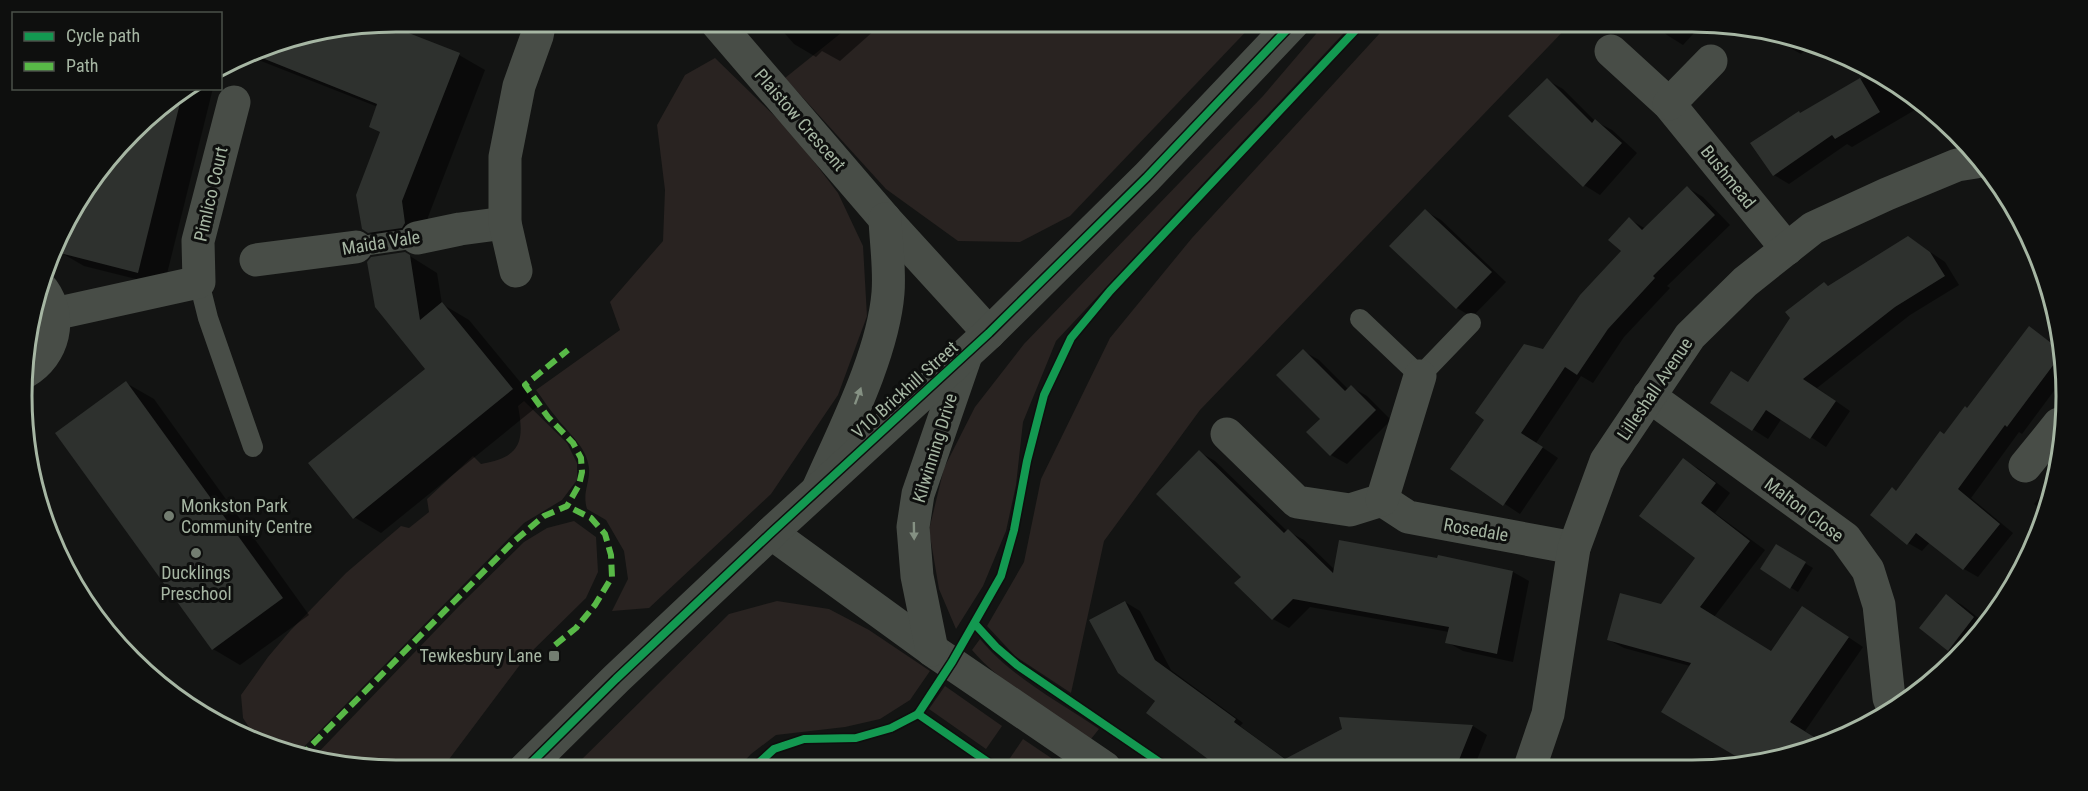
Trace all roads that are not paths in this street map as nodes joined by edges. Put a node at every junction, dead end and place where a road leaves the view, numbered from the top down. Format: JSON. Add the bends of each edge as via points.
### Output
{"nodes":[{"id":1,"x":538,"y":32,"type":"edge"},
{"id":2,"x":724,"y":32,"type":"edge"},
{"id":3,"x":1285,"y":32,"type":"edge"},
{"id":4,"x":1611,"y":51,"type":"dead end"},
{"id":5,"x":1711,"y":62,"type":"dead end"},
{"id":6,"x":234,"y":102,"type":"dead end"},
{"id":7,"x":1670,"y":104,"type":"junction"},
{"id":8,"x":1972,"y":163,"type":"edge"},
{"id":9,"x":885,"y":219,"type":"junction"},
{"id":10,"x":505,"y":223,"type":"junction"},
{"id":11,"x":417,"y":238,"type":"joint"},
{"id":12,"x":356,"y":247,"type":"joint"},
{"id":13,"x":1787,"y":249,"type":"junction"},
{"id":14,"x":256,"y":260,"type":"dead end"},
{"id":15,"x":516,"y":271,"type":"dead end"},
{"id":16,"x":199,"y":282,"type":"junction"},
{"id":17,"x":49,"y":302,"type":"edge"},
{"id":18,"x":1360,"y":319,"type":"dead end"},
{"id":19,"x":1471,"y":323,"type":"dead end"},
{"id":20,"x":977,"y":344,"type":"junction"},
{"id":21,"x":33,"y":367,"type":"edge"},
{"id":22,"x":1420,"y":376,"type":"junction"},
{"id":23,"x":1649,"y":396,"type":"junction"},
{"id":24,"x":2055,"y":429,"type":"edge"},
{"id":25,"x":1227,"y":434,"type":"dead end"},
{"id":26,"x":253,"y":447,"type":"dead end"},
{"id":27,"x":2025,"y":466,"type":"dead end"},
{"id":28,"x":818,"y":489,"type":"junction"},
{"id":29,"x":1382,"y":500,"type":"junction"},
{"id":30,"x":771,"y":532,"type":"junction"},
{"id":31,"x":1574,"y":548,"type":"junction"},
{"id":32,"x":932,"y":650,"type":"junction"},
{"id":33,"x":1890,"y":701,"type":"edge"},
{"id":34,"x":534,"y":760,"type":"edge"},
{"id":35,"x":1093,"y":760,"type":"edge"},
{"id":36,"x":1532,"y":760,"type":"edge"}],
"edges":[{"from":1,"to":10,"type":"street","via":[[519,86],[505,157]]},
{"from":2,"to":9,"type":"street","name":"Plaistow Crescent"},
{"from":3,"to":20,"type":"street","name":"V10 Brickhill Street","via":[[1147,177]]},
{"from":4,"to":7,"type":"street","name":"Bushmead"},
{"from":5,"to":7,"type":"street"},
{"from":6,"to":16,"type":"street","name":"Pimlico Court","via":[[198,241]]},
{"from":7,"to":13,"type":"street","name":"Bushmead"},
{"from":8,"to":13,"type":"street","name":"Lilleshall Avenue","via":[[1957,165],[1813,228]]},
{"from":9,"to":20,"type":"street","name":"Plaistow Crescent"},
{"from":28,"to":9,"type":"street","one_way":true,"via":[[878,344],[888,293]]},
{"from":10,"to":11,"type":"street","name":"Maida Vale"},
{"from":10,"to":15,"type":"street"},
{"from":11,"to":12,"type":"lane","name":"Maida Vale"},
{"from":12,"to":14,"type":"street","name":"Maida Vale"},
{"from":13,"to":23,"type":"street","name":"Lilleshall Avenue","via":[[1745,282],[1690,336]]},
{"from":16,"to":17,"type":"street"},
{"from":16,"to":26,"type":"lane"},
{"from":17,"to":21,"type":"street","via":[[54,333],[47,351]]},
{"from":18,"to":22,"type":"lane"},
{"from":19,"to":22,"type":"lane"},
{"from":20,"to":28,"type":"street","name":"V10 Brickhill Street"},
{"from":20,"to":32,"type":"street","name":"Kilwinning Drive","one_way":true,"via":[[918,494],[913,527],[917,576]]},
{"from":22,"to":29,"type":"street"},
{"from":23,"to":31,"type":"street","name":"Lilleshall Avenue","via":[[1606,461]]},
{"from":23,"to":33,"type":"street","name":"Malton Close","via":[[1845,538],[1868,570],[1879,605]]},
{"from":24,"to":27,"type":"street"},
{"from":25,"to":29,"type":"street","via":[[1297,502],[1350,510]]},
{"from":28,"to":30,"type":"street","name":"V10 Brickhill Street"},
{"from":29,"to":31,"type":"street","name":"Rosedale","via":[[1408,517]]},
{"from":30,"to":32,"type":"street"},
{"from":30,"to":34,"type":"street","name":"V10 Brickhill Street"},
{"from":31,"to":36,"type":"street","name":"Lilleshall Avenue","via":[[1548,714]]},
{"from":32,"to":35,"type":"street"}]}
